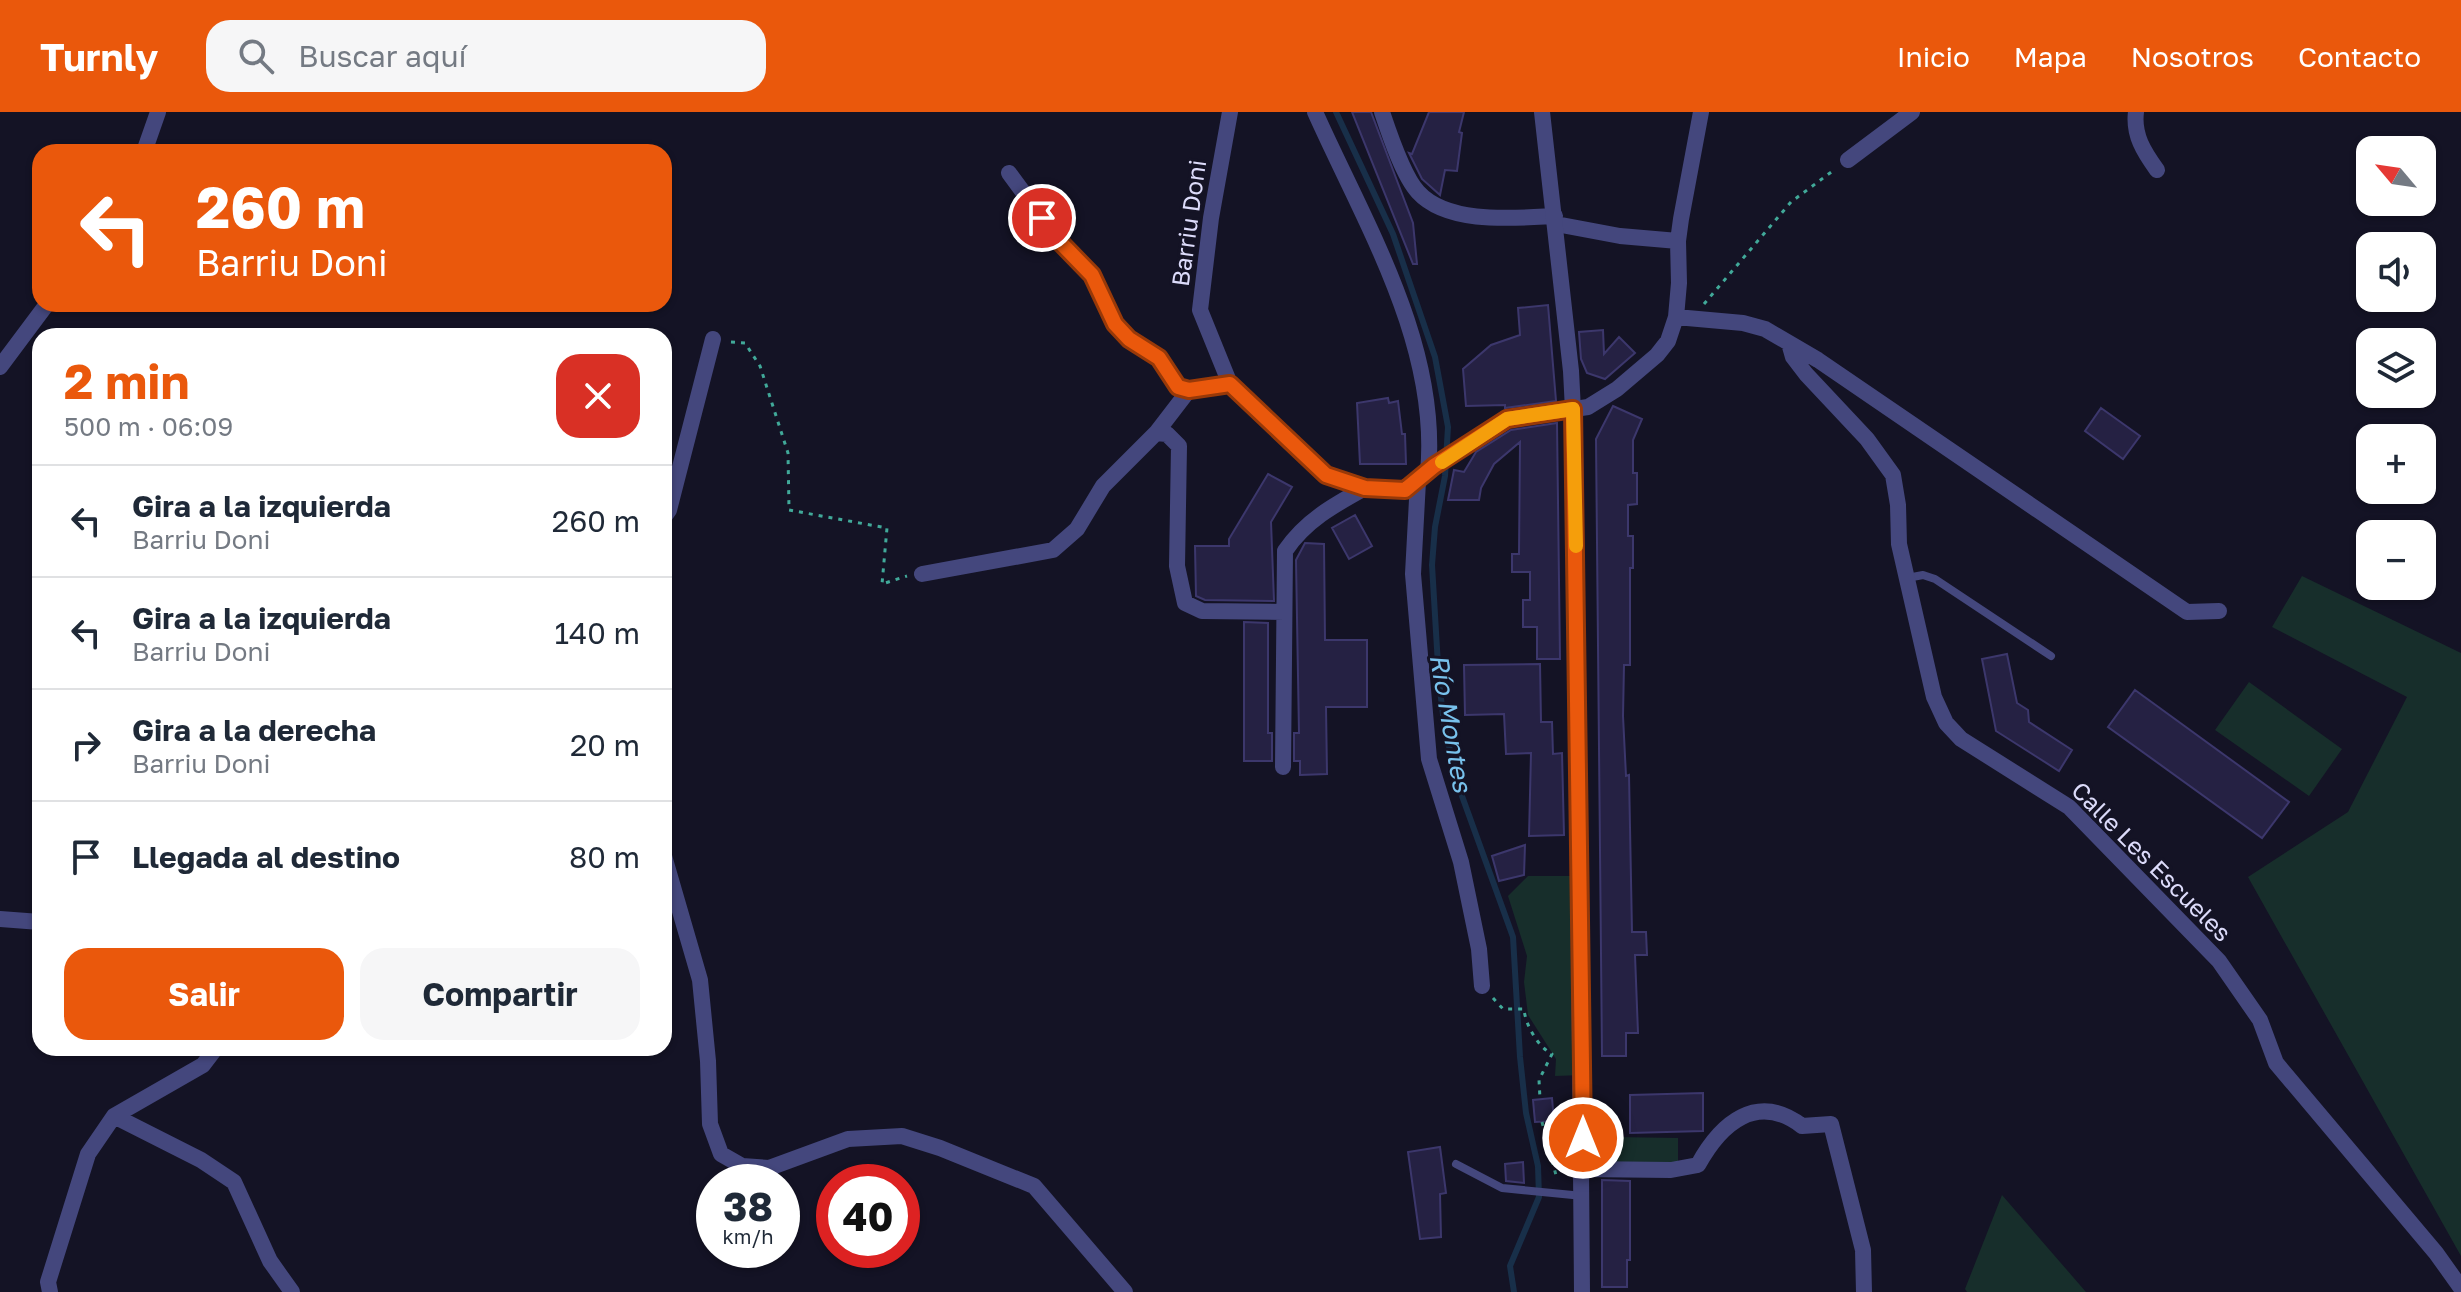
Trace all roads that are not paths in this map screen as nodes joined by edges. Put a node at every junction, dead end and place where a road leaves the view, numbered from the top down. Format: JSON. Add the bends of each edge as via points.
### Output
{"nodes":[{"id":1,"x":158,"y":112,"type":"edge"},
{"id":2,"x":1230,"y":112,"type":"edge"},
{"id":3,"x":1315,"y":112,"type":"edge"},
{"id":4,"x":1382,"y":112,"type":"edge"},
{"id":5,"x":1542,"y":112,"type":"edge"},
{"id":6,"x":1701,"y":112,"type":"edge"},
{"id":7,"x":1912,"y":112,"type":"edge"},
{"id":8,"x":2136,"y":112,"type":"edge"},
{"id":9,"x":147,"y":144,"type":"edge"},
{"id":10,"x":1848,"y":160,"type":"road end"},
{"id":11,"x":2157,"y":170,"type":"dead end"},
{"id":12,"x":1009,"y":173,"type":"dead end"},
{"id":13,"x":1555,"y":220,"type":"junction"},
{"id":14,"x":1678,"y":241,"type":"junction"},
{"id":15,"x":41,"y":312,"type":"edge"},
{"id":16,"x":1676,"y":317,"type":"junction"},
{"id":17,"x":713,"y":339,"type":"road end"},
{"id":18,"x":1789,"y":343,"type":"junction"},
{"id":19,"x":0,"y":367,"type":"edge"},
{"id":20,"x":1230,"y":384,"type":"junction"},
{"id":21,"x":1189,"y":390,"type":"junction"},
{"id":22,"x":1573,"y":409,"type":"junction"},
{"id":23,"x":1156,"y":433,"type":"junction"},
{"id":24,"x":1427,"y":473,"type":"junction"},
{"id":25,"x":1365,"y":488,"type":"junction"},
{"id":26,"x":672,"y":498,"type":"edge"},
{"id":27,"x":922,"y":574,"type":"road end"},
{"id":28,"x":1907,"y":578,"type":"junction"},
{"id":29,"x":2219,"y":611,"type":"dead end"},
{"id":30,"x":1284,"y":612,"type":"junction"},
{"id":31,"x":2051,"y":656,"type":"dead end"},
{"id":32,"x":1283,"y":767,"type":"dead end"},
{"id":33,"x":672,"y":884,"type":"edge"},
{"id":34,"x":0,"y":919,"type":"edge"},
{"id":35,"x":32,"y":921,"type":"edge"},
{"id":36,"x":1482,"y":986,"type":"dead end"},
{"id":37,"x":210,"y":1056,"type":"edge"},
{"id":38,"x":114,"y":1116,"type":"junction"},
{"id":39,"x":1456,"y":1164,"type":"dead end"},
{"id":40,"x":1583,"y":1169,"type":"junction"},
{"id":41,"x":1583,"y":1196,"type":"junction"},
{"id":42,"x":2461,"y":1288,"type":"edge"},
{"id":43,"x":50,"y":1292,"type":"edge"},
{"id":44,"x":292,"y":1292,"type":"edge"},
{"id":45,"x":1125,"y":1292,"type":"edge"},
{"id":46,"x":1582,"y":1292,"type":"edge"},
{"id":47,"x":1864,"y":1292,"type":"edge"}],
"edges":[{"from":1,"to":9,"type":"street"},
{"from":2,"to":20,"type":"street","name":"Barriu Doni","via":[[1200,310]]},
{"from":3,"to":24,"type":"street","via":[[1410,331],[1431,443]]},
{"from":4,"to":13,"type":"street","via":[[1418,192],[1482,219]]},
{"from":5,"to":13,"type":"street"},
{"from":6,"to":14,"type":"street"},
{"from":7,"to":10,"type":"street"},
{"from":8,"to":11,"type":"street","via":[[2134,126]]},
{"from":12,"to":21,"type":"street","via":[[1059,241],[1092,275],[1115,324],[1159,358],[1178,387]]},
{"from":13,"to":14,"type":"street","via":[[1620,236]]},
{"from":13,"to":22,"type":"street"},
{"from":14,"to":16,"type":"street"},
{"from":15,"to":19,"type":"street"},
{"from":16,"to":18,"type":"street","via":[[1754,326]]},
{"from":16,"to":22,"type":"street","name":"Barriu Doni","via":[[1657,355],[1617,389],[1588,407]]},
{"from":17,"to":26,"type":"street"},
{"from":18,"to":28,"type":"street","name":"Calle Les Escueles","via":[[1806,374],[1893,475]]},
{"from":18,"to":29,"type":"street","via":[[2187,612]]},
{"from":20,"to":21,"type":"street"},
{"from":20,"to":25,"type":"street","name":"Barriu Doni","via":[[1326,475]]},
{"from":21,"to":23,"type":"street"},
{"from":22,"to":24,"type":"street","name":"Barriu Doni","via":[[1507,419]]},
{"from":22,"to":40,"type":"street"},
{"from":23,"to":27,"type":"street","via":[[1103,486],[1077,529],[1053,550]]},
{"from":23,"to":30,"type":"street","via":[[1167,434],[1179,446],[1177,566],[1185,603],[1202,611]]},
{"from":24,"to":25,"type":"street","name":"Barriu Doni","via":[[1405,490]]},
{"from":24,"to":36,"type":"street","via":[[1413,574],[1429,759],[1461,862]]},
{"from":25,"to":30,"type":"street","via":[[1297,532],[1285,551]]},
{"from":28,"to":31,"type":"lane","via":[[1935,579]]},
{"from":28,"to":42,"type":"street","name":"Calle Les Escueles","via":[[1934,697],[1946,723],[1961,739],[2069,807],[2219,961],[2260,1020],[2276,1063]]},
{"from":30,"to":32,"type":"street"},
{"from":33,"to":45,"type":"street","via":[[700,980],[710,1124],[721,1154],[742,1166],[769,1168],[848,1139],[902,1136],[940,1148],[1034,1186]]},
{"from":34,"to":35,"type":"street"},
{"from":37,"to":38,"type":"street"},
{"from":38,"to":43,"type":"street","via":[[88,1154],[48,1282]]},
{"from":38,"to":44,"type":"street","via":[[234,1182],[270,1261]]},
{"from":39,"to":41,"type":"lane","via":[[1502,1188]]},
{"from":40,"to":41,"type":"street"},
{"from":40,"to":47,"type":"street","via":[[1671,1170],[1698,1165],[1710,1143],[1730,1124],[1764,1110],[1785,1113],[1802,1126],[1831,1124],[1863,1250]]},
{"from":41,"to":46,"type":"street"}]}
